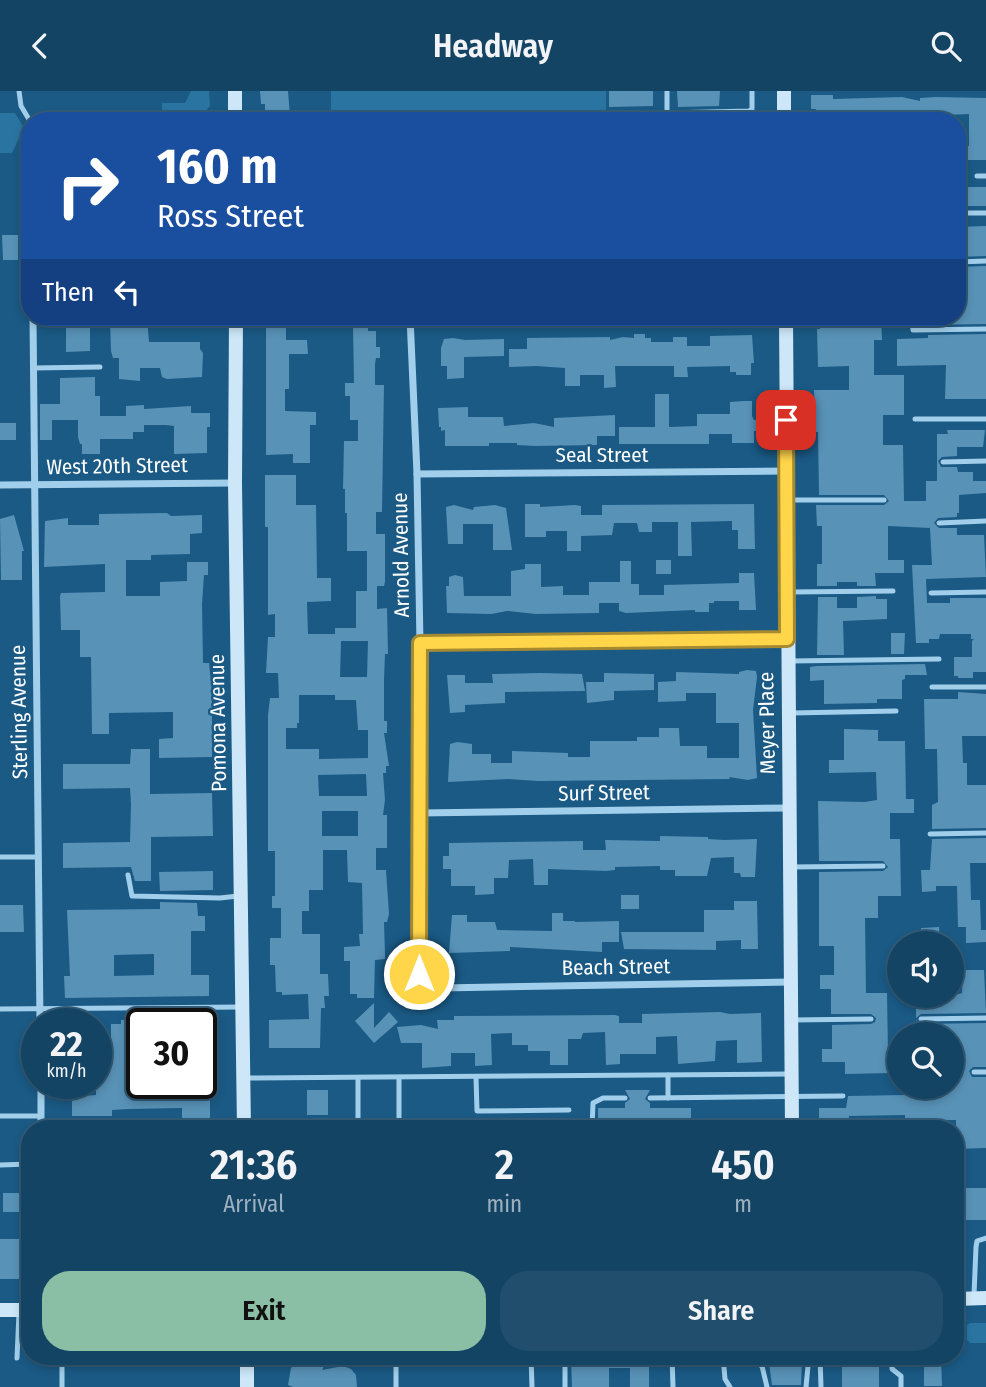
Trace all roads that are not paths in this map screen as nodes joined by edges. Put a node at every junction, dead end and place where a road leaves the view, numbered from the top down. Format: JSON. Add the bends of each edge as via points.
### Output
{"nodes":[{"id":1,"x":19,"y":91,"type":"edge"},
{"id":2,"x":234,"y":91,"type":"edge"},
{"id":3,"x":667,"y":91,"type":"edge"},
{"id":4,"x":752,"y":91,"type":"edge"},
{"id":5,"x":784,"y":91,"type":"edge"},
{"id":6,"x":25,"y":112,"type":"edge"},
{"id":7,"x":235,"y":112,"type":"edge"},
{"id":8,"x":667,"y":112,"type":"edge"},
{"id":9,"x":708,"y":112,"type":"edge"},
{"id":10,"x":784,"y":112,"type":"edge"},
{"id":11,"x":977,"y":176,"type":"dead end"},
{"id":12,"x":986,"y":176,"type":"edge"},
{"id":13,"x":966,"y":213,"type":"edge"},
{"id":14,"x":986,"y":213,"type":"edge"},
{"id":15,"x":986,"y":261,"type":"edge"},
{"id":16,"x":966,"y":262,"type":"edge"},
{"id":17,"x":33,"y":326,"type":"edge"},
{"id":18,"x":236,"y":326,"type":"edge"},
{"id":19,"x":410,"y":326,"type":"edge"},
{"id":20,"x":786,"y":326,"type":"edge"},
{"id":21,"x":913,"y":326,"type":"edge"},
{"id":22,"x":986,"y":330,"type":"edge"},
{"id":23,"x":100,"y":367,"type":"dead end"},
{"id":24,"x":33,"y":368,"type":"junction"},
{"id":25,"x":915,"y":419,"type":"dead end"},
{"id":26,"x":986,"y":419,"type":"edge"},
{"id":27,"x":986,"y":461,"type":"edge"},
{"id":28,"x":943,"y":462,"type":"dead end"},
{"id":29,"x":787,"y":471,"type":"junction"},
{"id":30,"x":417,"y":474,"type":"junction"},
{"id":31,"x":235,"y":482,"type":"junction"},
{"id":32,"x":0,"y":485,"type":"edge"},
{"id":33,"x":34,"y":485,"type":"junction"},
{"id":34,"x":787,"y":500,"type":"junction"},
{"id":35,"x":884,"y":500,"type":"dead end"},
{"id":36,"x":986,"y":521,"type":"edge"},
{"id":37,"x":939,"y":523,"type":"dead end"},
{"id":38,"x":893,"y":591,"type":"dead end"},
{"id":39,"x":787,"y":592,"type":"junction"},
{"id":40,"x":986,"y":592,"type":"edge"},
{"id":41,"x":931,"y":593,"type":"dead end"},
{"id":42,"x":787,"y":639,"type":"junction"},
{"id":43,"x":420,"y":643,"type":"junction"},
{"id":44,"x":939,"y":660,"type":"dead end"},
{"id":45,"x":787,"y":661,"type":"junction"},
{"id":46,"x":932,"y":687,"type":"dead end"},
{"id":47,"x":986,"y":687,"type":"edge"},
{"id":48,"x":896,"y":712,"type":"dead end"},
{"id":49,"x":788,"y":713,"type":"junction"},
{"id":50,"x":790,"y":808,"type":"junction"},
{"id":51,"x":419,"y":813,"type":"junction"},
{"id":52,"x":986,"y":833,"type":"edge"},
{"id":53,"x":930,"y":834,"type":"dead end"},
{"id":54,"x":0,"y":857,"type":"edge"},
{"id":55,"x":38,"y":857,"type":"junction"},
{"id":56,"x":883,"y":866,"type":"dead end"},
{"id":57,"x":791,"y":867,"type":"junction"},
{"id":58,"x":128,"y":875,"type":"dead end"},
{"id":59,"x":241,"y":895,"type":"junction"},
{"id":60,"x":792,"y":982,"type":"junction"},
{"id":61,"x":441,"y":988,"type":"joint"},
{"id":62,"x":243,"y":1007,"type":"junction"},
{"id":63,"x":40,"y":1008,"type":"edge"},
{"id":64,"x":112,"y":1008,"type":"edge"},
{"id":65,"x":0,"y":1009,"type":"edge"},
{"id":66,"x":21,"y":1009,"type":"edge"},
{"id":67,"x":986,"y":1018,"type":"edge"},
{"id":68,"x":871,"y":1019,"type":"dead end"},
{"id":69,"x":920,"y":1019,"type":"dead end"},
{"id":70,"x":792,"y":1020,"type":"junction"},
{"id":71,"x":974,"y":1072,"type":"dead end"},
{"id":72,"x":986,"y":1072,"type":"edge"},
{"id":73,"x":792,"y":1074,"type":"junction"},
{"id":74,"x":667,"y":1075,"type":"junction"},
{"id":75,"x":399,"y":1077,"type":"junction"},
{"id":76,"x":476,"y":1077,"type":"junction"},
{"id":77,"x":358,"y":1078,"type":"junction"},
{"id":78,"x":244,"y":1079,"type":"junction"},
{"id":79,"x":792,"y":1096,"type":"junction"},
{"id":80,"x":843,"y":1096,"type":"dead end"},
{"id":81,"x":625,"y":1098,"type":"dead end"},
{"id":82,"x":650,"y":1098,"type":"dead end"},
{"id":83,"x":667,"y":1098,"type":"junction"},
{"id":84,"x":41,"y":1099,"type":"edge"},
{"id":85,"x":569,"y":1110,"type":"dead end"},
{"id":86,"x":41,"y":1115,"type":"junction"},
{"id":87,"x":0,"y":1116,"type":"edge"},
{"id":88,"x":41,"y":1120,"type":"edge"},
{"id":89,"x":244,"y":1120,"type":"edge"},
{"id":90,"x":358,"y":1120,"type":"edge"},
{"id":91,"x":399,"y":1120,"type":"edge"},
{"id":92,"x":592,"y":1120,"type":"edge"},
{"id":93,"x":792,"y":1120,"type":"edge"},
{"id":94,"x":21,"y":1164,"type":"edge"},
{"id":95,"x":0,"y":1165,"type":"edge"},
{"id":96,"x":986,"y":1238,"type":"edge"},
{"id":97,"x":980,"y":1299,"type":"edge"},
{"id":98,"x":0,"y":1310,"type":"edge"},
{"id":99,"x":21,"y":1310,"type":"edge"},
{"id":100,"x":21,"y":1331,"type":"edge"},
{"id":101,"x":17,"y":1358,"type":"dead end"},
{"id":102,"x":62,"y":1365,"type":"edge"},
{"id":103,"x":247,"y":1365,"type":"edge"},
{"id":104,"x":396,"y":1365,"type":"edge"},
{"id":105,"x":531,"y":1365,"type":"edge"},
{"id":106,"x":565,"y":1365,"type":"edge"},
{"id":107,"x":672,"y":1365,"type":"edge"},
{"id":108,"x":724,"y":1365,"type":"edge"},
{"id":109,"x":760,"y":1365,"type":"edge"},
{"id":110,"x":808,"y":1365,"type":"edge"},
{"id":111,"x":820,"y":1365,"type":"edge"},
{"id":112,"x":892,"y":1365,"type":"edge"},
{"id":113,"x":62,"y":1387,"type":"edge"},
{"id":114,"x":247,"y":1387,"type":"edge"},
{"id":115,"x":396,"y":1387,"type":"edge"},
{"id":116,"x":532,"y":1387,"type":"edge"},
{"id":117,"x":565,"y":1387,"type":"edge"},
{"id":118,"x":673,"y":1387,"type":"edge"},
{"id":119,"x":730,"y":1387,"type":"edge"},
{"id":120,"x":768,"y":1387,"type":"edge"},
{"id":121,"x":806,"y":1387,"type":"edge"},
{"id":122,"x":821,"y":1387,"type":"edge"},
{"id":123,"x":901,"y":1387,"type":"edge"}],
"edges":[{"from":1,"to":6,"type":"lane"},
{"from":2,"to":7,"type":"street"},
{"from":3,"to":8,"type":"lane"},
{"from":4,"to":9,"type":"lane","via":[[749,111]]},
{"from":5,"to":10,"type":"street"},
{"from":11,"to":12,"type":"lane"},
{"from":13,"to":14,"type":"lane"},
{"from":15,"to":16,"type":"lane"},
{"from":17,"to":24,"type":"street","name":"Sterling Avenue"},
{"from":18,"to":31,"type":"street","name":"Pomona Avenue"},
{"from":19,"to":30,"type":"street","name":"Arnold Avenue"},
{"from":20,"to":29,"type":"street","name":"Meyer Place"},
{"from":21,"to":22,"type":"lane","via":[[913,330]]},
{"from":23,"to":24,"type":"lane"},
{"from":24,"to":33,"type":"street","name":"Sterling Avenue"},
{"from":25,"to":26,"type":"lane"},
{"from":27,"to":28,"type":"lane"},
{"from":29,"to":30,"type":"street","name":"Seal Street"},
{"from":29,"to":34,"type":"street","name":"Meyer Place"},
{"from":30,"to":43,"type":"street","name":"Arnold Avenue"},
{"from":31,"to":33,"type":"street","name":"West 20th Street"},
{"from":31,"to":59,"type":"street","name":"Pomona Avenue"},
{"from":32,"to":33,"type":"street","name":"West 20th Street"},
{"from":33,"to":55,"type":"street","name":"Sterling Avenue"},
{"from":34,"to":35,"type":"lane"},
{"from":34,"to":39,"type":"street","name":"Meyer Place"},
{"from":36,"to":37,"type":"lane"},
{"from":38,"to":39,"type":"lane"},
{"from":39,"to":42,"type":"street","name":"Meyer Place"},
{"from":40,"to":41,"type":"lane"},
{"from":42,"to":43,"type":"street"},
{"from":42,"to":45,"type":"street","name":"Meyer Place"},
{"from":43,"to":51,"type":"street","name":"Arnold Avenue"},
{"from":44,"to":45,"type":"lane"},
{"from":45,"to":49,"type":"street","name":"Meyer Place"},
{"from":46,"to":47,"type":"lane"},
{"from":48,"to":49,"type":"lane"},
{"from":49,"to":50,"type":"street","name":"Meyer Place"},
{"from":50,"to":51,"type":"street","name":"Surf Street"},
{"from":50,"to":57,"type":"street","name":"Meyer Place"},
{"from":51,"to":61,"type":"street","name":"Arnold Avenue","via":[[419,974],[429,986]]},
{"from":52,"to":53,"type":"lane"},
{"from":54,"to":55,"type":"lane"},
{"from":55,"to":63,"type":"street","name":"Sterling Avenue"},
{"from":56,"to":57,"type":"lane"},
{"from":57,"to":60,"type":"street","name":"Meyer Place"},
{"from":58,"to":59,"type":"lane","via":[[132,896]]},
{"from":59,"to":62,"type":"street","name":"Pomona Avenue"},
{"from":60,"to":61,"type":"street","name":"Beach Street"},
{"from":60,"to":70,"type":"street","name":"Meyer Place"},
{"from":62,"to":64,"type":"lane"},
{"from":62,"to":78,"type":"street","name":"Pomona Avenue"},
{"from":65,"to":66,"type":"lane"},
{"from":67,"to":69,"type":"lane"},
{"from":68,"to":70,"type":"lane"},
{"from":70,"to":73,"type":"street","name":"Meyer Place"},
{"from":71,"to":72,"type":"lane"},
{"from":73,"to":74,"type":"lane"},
{"from":73,"to":79,"type":"street","name":"Meyer Place"},
{"from":74,"to":76,"type":"lane"},
{"from":74,"to":83,"type":"lane"},
{"from":75,"to":76,"type":"lane"},
{"from":75,"to":77,"type":"lane"},
{"from":75,"to":91,"type":"lane"},
{"from":76,"to":85,"type":"lane","via":[[477,1111]]},
{"from":77,"to":78,"type":"lane"},
{"from":77,"to":90,"type":"lane"},
{"from":78,"to":89,"type":"street","name":"Pomona Avenue"},
{"from":79,"to":80,"type":"lane"},
{"from":79,"to":83,"type":"lane"},
{"from":79,"to":93,"type":"street","name":"Meyer Place"},
{"from":81,"to":92,"type":"lane","via":[[593,1103]]},
{"from":82,"to":83,"type":"lane"},
{"from":84,"to":86,"type":"street"},
{"from":86,"to":87,"type":"lane"},
{"from":86,"to":88,"type":"street"},
{"from":94,"to":95,"type":"lane"},
{"from":96,"to":97,"type":"lane","via":[[976,1247]]},
{"from":98,"to":99,"type":"street"},
{"from":100,"to":101,"type":"lane"},
{"from":102,"to":113,"type":"lane"},
{"from":103,"to":114,"type":"street"},
{"from":104,"to":115,"type":"lane"},
{"from":105,"to":116,"type":"lane"},
{"from":106,"to":117,"type":"lane"},
{"from":107,"to":118,"type":"lane"},
{"from":108,"to":119,"type":"lane"},
{"from":109,"to":120,"type":"lane"},
{"from":110,"to":121,"type":"lane"},
{"from":111,"to":122,"type":"lane"},
{"from":112,"to":123,"type":"lane","via":[[901,1376]]}]}
